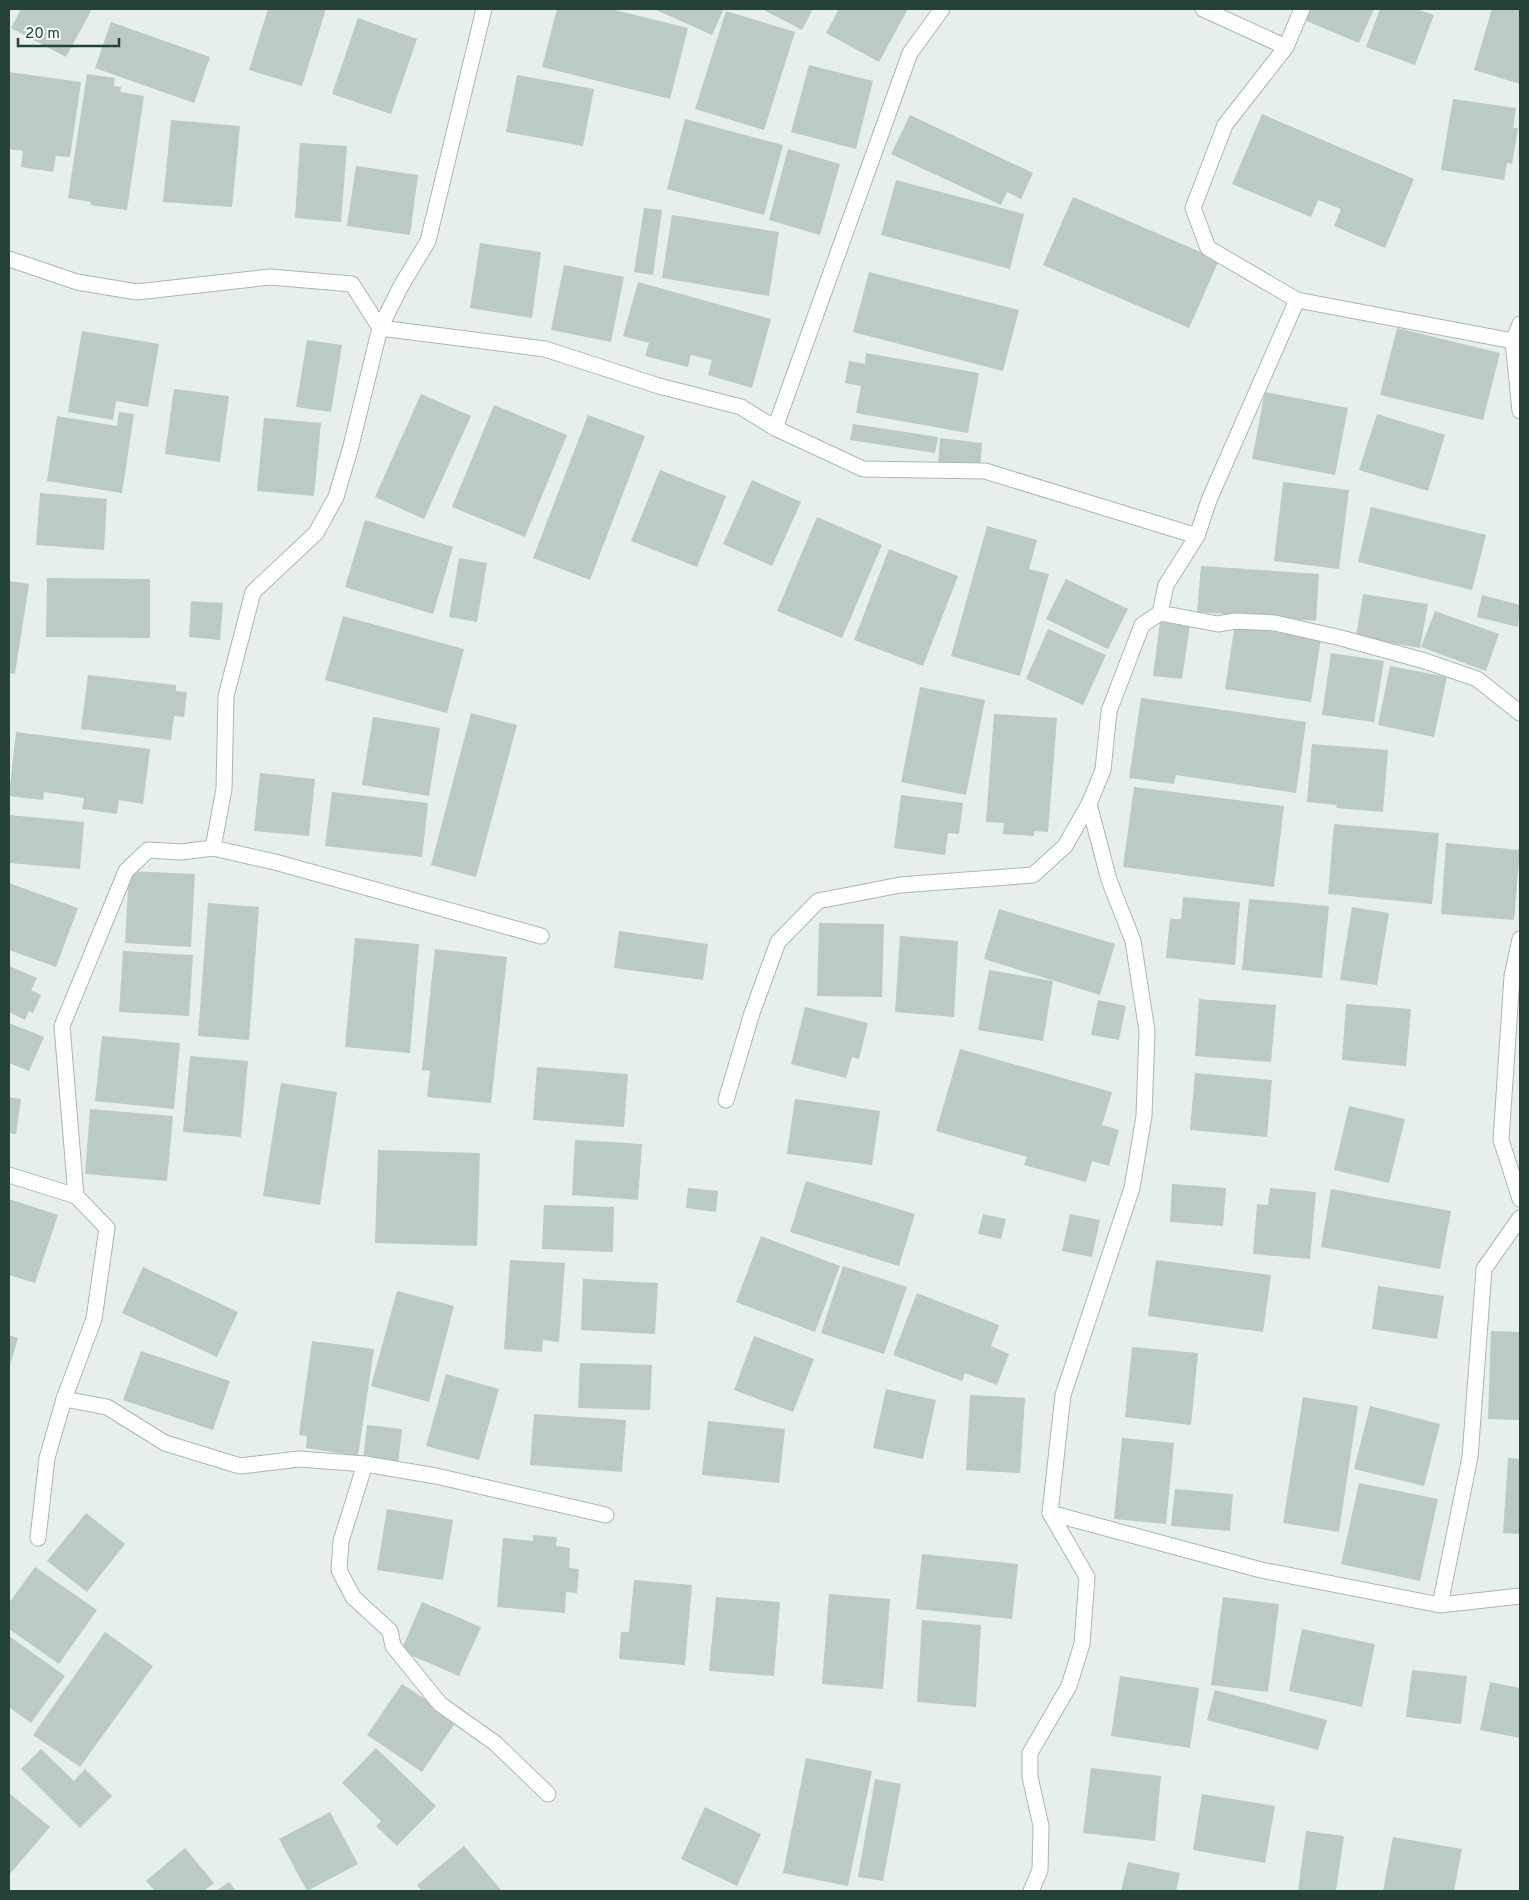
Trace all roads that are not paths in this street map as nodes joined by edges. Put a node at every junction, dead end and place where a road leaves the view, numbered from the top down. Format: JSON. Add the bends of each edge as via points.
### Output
{"nodes":[{"id":1,"x":484,"y":9,"type":"edge"},
{"id":2,"x":942,"y":9,"type":"edge"},
{"id":3,"x":1202,"y":9,"type":"edge"},
{"id":4,"x":1302,"y":9,"type":"edge"},
{"id":5,"x":1286,"y":47,"type":"junction"},
{"id":6,"x":9,"y":259,"type":"edge"},
{"id":7,"x":1298,"y":300,"type":"junction"},
{"id":8,"x":1520,"y":324,"type":"edge"},
{"id":9,"x":380,"y":328,"type":"junction"},
{"id":10,"x":1513,"y":341,"type":"junction"},
{"id":11,"x":1520,"y":411,"type":"edge"},
{"id":12,"x":775,"y":428,"type":"junction"},
{"id":13,"x":1197,"y":536,"type":"junction"},
{"id":14,"x":1160,"y":612,"type":"junction"},
{"id":15,"x":1520,"y":713,"type":"edge"},
{"id":16,"x":1089,"y":804,"type":"junction"},
{"id":17,"x":214,"y":848,"type":"junction"},
{"id":18,"x":541,"y":936,"type":"dead end"},
{"id":19,"x":1520,"y":939,"type":"edge"},
{"id":20,"x":726,"y":1100,"type":"dead end"},
{"id":21,"x":9,"y":1175,"type":"edge"},
{"id":22,"x":76,"y":1196,"type":"junction"},
{"id":23,"x":1520,"y":1199,"type":"edge"},
{"id":24,"x":1520,"y":1218,"type":"edge"},
{"id":25,"x":64,"y":1399,"type":"junction"},
{"id":26,"x":365,"y":1464,"type":"junction"},
{"id":27,"x":1050,"y":1513,"type":"junction"},
{"id":28,"x":606,"y":1515,"type":"dead end"},
{"id":29,"x":38,"y":1538,"type":"dead end"},
{"id":30,"x":1520,"y":1596,"type":"edge"},
{"id":31,"x":1440,"y":1605,"type":"junction"},
{"id":32,"x":548,"y":1794,"type":"dead end"},
{"id":33,"x":1031,"y":1891,"type":"edge"}],
"edges":[{"from":1,"to":9,"type":"street","via":[[428,241]]},
{"from":2,"to":12,"type":"street","via":[[910,53]]},
{"from":3,"to":5,"type":"street"},
{"from":4,"to":5,"type":"street"},
{"from":5,"to":7,"type":"street","via":[[1226,125],[1192,208],[1208,248]]},
{"from":6,"to":9,"type":"street","via":[[77,282],[137,292],[270,277],[352,284]]},
{"from":7,"to":10,"type":"street"},
{"from":7,"to":13,"type":"street","via":[[1209,500]]},
{"from":8,"to":10,"type":"street"},
{"from":9,"to":12,"type":"street","via":[[545,349],[659,386],[741,407]]},
{"from":9,"to":17,"type":"street","via":[[336,496],[316,533],[253,592],[226,696],[224,789]]},
{"from":10,"to":11,"type":"street"},
{"from":12,"to":13,"type":"street","via":[[863,469],[985,471]]},
{"from":13,"to":14,"type":"street","via":[[1166,585]]},
{"from":14,"to":15,"type":"street","via":[[1218,624],[1275,622],[1425,661],[1478,678]]},
{"from":14,"to":16,"type":"street","via":[[1142,625],[1108,711],[1103,770]]},
{"from":16,"to":20,"type":"street","via":[[1065,846],[1033,875],[900,885],[818,901],[778,942],[752,1013]]},
{"from":16,"to":27,"type":"street","via":[[1109,880],[1133,941],[1147,1031],[1144,1116],[1132,1188],[1063,1395]]},
{"from":17,"to":18,"type":"street"},
{"from":17,"to":22,"type":"street","via":[[181,852],[148,850],[126,871],[62,1026]]},
{"from":19,"to":23,"type":"street","via":[[1512,976],[1501,1140]]},
{"from":21,"to":22,"type":"street"},
{"from":22,"to":25,"type":"street","via":[[107,1228],[94,1319]]},
{"from":24,"to":31,"type":"street","via":[[1484,1269],[1470,1457]]},
{"from":25,"to":26,"type":"street","via":[[107,1407],[166,1443],[240,1466],[299,1459]]},
{"from":25,"to":29,"type":"street","via":[[47,1458]]},
{"from":26,"to":28,"type":"street","via":[[436,1476]]},
{"from":26,"to":32,"type":"street","via":[[341,1540],[339,1570],[353,1597],[390,1631],[393,1646],[440,1704],[495,1743]]},
{"from":27,"to":31,"type":"street","via":[[1260,1570]]},
{"from":27,"to":33,"type":"street","via":[[1087,1577],[1082,1644],[1069,1686],[1030,1753],[1030,1777],[1041,1826],[1040,1870]]},
{"from":30,"to":31,"type":"street"}]}
